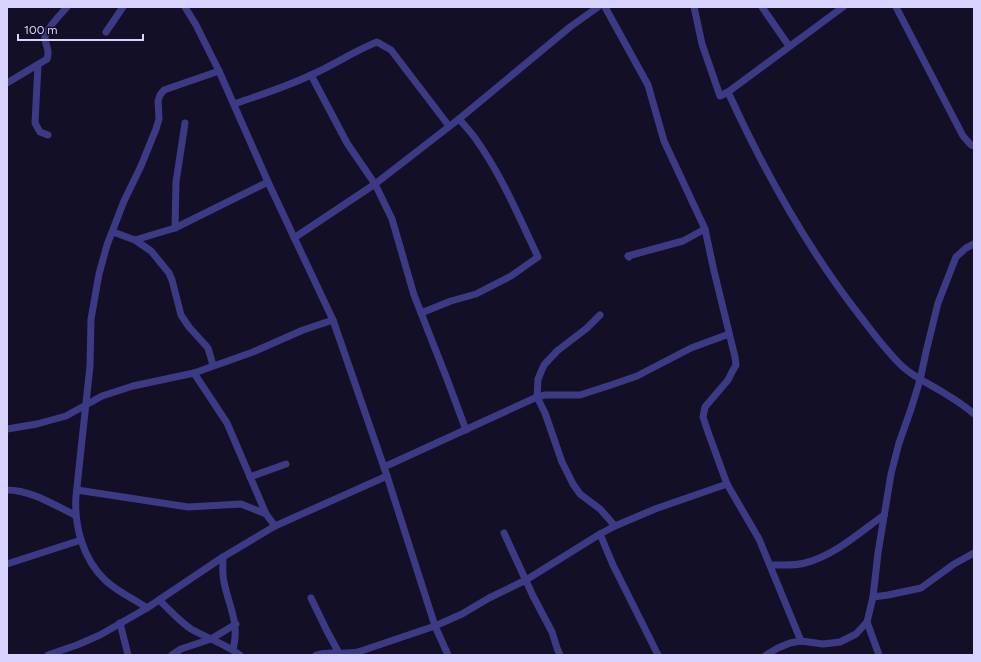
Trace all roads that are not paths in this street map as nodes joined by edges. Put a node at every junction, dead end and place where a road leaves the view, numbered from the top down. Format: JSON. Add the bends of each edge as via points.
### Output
{"nodes":[{"id":1,"x":67,"y":7,"type":"edge"},
{"id":2,"x":123,"y":7,"type":"edge"},
{"id":3,"x":185,"y":7,"type":"edge"},
{"id":4,"x":598,"y":7,"type":"edge"},
{"id":5,"x":606,"y":7,"type":"edge"},
{"id":6,"x":694,"y":7,"type":"edge"},
{"id":7,"x":762,"y":7,"type":"edge"},
{"id":8,"x":843,"y":7,"type":"edge"},
{"id":9,"x":896,"y":7,"type":"edge"},
{"id":10,"x":106,"y":32,"type":"dead end"},
{"id":11,"x":789,"y":46,"type":"junction"},
{"id":12,"x":38,"y":65,"type":"junction"},
{"id":13,"x":219,"y":71,"type":"junction"},
{"id":14,"x":311,"y":75,"type":"junction"},
{"id":15,"x":7,"y":83,"type":"edge"},
{"id":16,"x":728,"y":92,"type":"junction"},
{"id":17,"x":234,"y":104,"type":"junction"},
{"id":18,"x":459,"y":119,"type":"junction"},
{"id":19,"x":185,"y":123,"type":"dead end"},
{"id":20,"x":449,"y":126,"type":"junction"},
{"id":21,"x":48,"y":135,"type":"dead end"},
{"id":22,"x":974,"y":146,"type":"edge"},
{"id":23,"x":268,"y":182,"type":"junction"},
{"id":24,"x":375,"y":184,"type":"junction"},
{"id":25,"x":175,"y":228,"type":"junction"},
{"id":26,"x":705,"y":229,"type":"junction"},
{"id":27,"x":113,"y":232,"type":"junction"},
{"id":28,"x":294,"y":238,"type":"junction"},
{"id":29,"x":135,"y":240,"type":"junction"},
{"id":30,"x":974,"y":244,"type":"edge"},
{"id":31,"x":629,"y":257,"type":"dead end"},
{"id":32,"x":421,"y":313,"type":"junction"},
{"id":33,"x":600,"y":315,"type":"dead end"},
{"id":34,"x":333,"y":320,"type":"junction"},
{"id":35,"x":729,"y":334,"type":"junction"},
{"id":36,"x":213,"y":365,"type":"junction"},
{"id":37,"x":194,"y":373,"type":"junction"},
{"id":38,"x":920,"y":380,"type":"junction"},
{"id":39,"x":537,"y":397,"type":"junction"},
{"id":40,"x":85,"y":406,"type":"junction"},
{"id":41,"x":974,"y":414,"type":"edge"},
{"id":42,"x":7,"y":429,"type":"edge"},
{"id":43,"x":466,"y":430,"type":"junction"},
{"id":44,"x":286,"y":464,"type":"dead end"},
{"id":45,"x":384,"y":467,"type":"junction"},
{"id":46,"x":387,"y":476,"type":"junction"},
{"id":47,"x":250,"y":477,"type":"junction"},
{"id":48,"x":727,"y":484,"type":"junction"},
{"id":49,"x":7,"y":490,"type":"edge"},
{"id":50,"x":77,"y":490,"type":"junction"},
{"id":51,"x":266,"y":514,"type":"junction"},
{"id":52,"x":75,"y":515,"type":"junction"},
{"id":53,"x":884,"y":515,"type":"junction"},
{"id":54,"x":275,"y":526,"type":"junction"},
{"id":55,"x":615,"y":526,"type":"junction"},
{"id":56,"x":504,"y":533,"type":"dead end"},
{"id":57,"x":600,"y":534,"type":"junction"},
{"id":58,"x":81,"y":540,"type":"junction"},
{"id":59,"x":974,"y":553,"type":"edge"},
{"id":60,"x":223,"y":557,"type":"junction"},
{"id":61,"x":7,"y":564,"type":"edge"},
{"id":62,"x":771,"y":565,"type":"junction"},
{"id":63,"x":526,"y":580,"type":"junction"},
{"id":64,"x":873,"y":596,"type":"junction"},
{"id":65,"x":312,"y":598,"type":"dead end"},
{"id":66,"x":159,"y":600,"type":"junction"},
{"id":67,"x":147,"y":608,"type":"junction"},
{"id":68,"x":866,"y":622,"type":"junction"},
{"id":69,"x":120,"y":623,"type":"junction"},
{"id":70,"x":236,"y":624,"type":"junction"},
{"id":71,"x":435,"y":626,"type":"junction"},
{"id":72,"x":211,"y":639,"type":"junction"},
{"id":73,"x":801,"y":641,"type":"junction"},
{"id":74,"x":233,"y":649,"type":"junction"},
{"id":75,"x":63,"y":653,"type":"edge"},
{"id":76,"x":340,"y":654,"type":"edge"},
{"id":77,"x":48,"y":655,"type":"edge"},
{"id":78,"x":128,"y":655,"type":"edge"},
{"id":79,"x":172,"y":655,"type":"edge"},
{"id":80,"x":240,"y":655,"type":"edge"},
{"id":81,"x":316,"y":655,"type":"edge"},
{"id":82,"x":448,"y":655,"type":"edge"},
{"id":83,"x":560,"y":655,"type":"edge"},
{"id":84,"x":658,"y":655,"type":"edge"},
{"id":85,"x":766,"y":655,"type":"edge"},
{"id":86,"x":879,"y":655,"type":"edge"}],
"edges":[{"from":1,"to":12,"type":"street","via":[[48,30],[45,37],[49,54],[47,59]]},
{"from":2,"to":10,"type":"street"},
{"from":3,"to":13,"type":"street"},
{"from":4,"to":18,"type":"street"},
{"from":5,"to":26,"type":"street","via":[[648,84],[664,141]]},
{"from":6,"to":16,"type":"street","via":[[702,44],[720,96]]},
{"from":7,"to":11,"type":"street"},
{"from":8,"to":11,"type":"street"},
{"from":9,"to":22,"type":"street","via":[[963,136]]},
{"from":11,"to":16,"type":"street"},
{"from":12,"to":15,"type":"street"},
{"from":12,"to":21,"type":"street","via":[[35,123],[40,132]]},
{"from":13,"to":17,"type":"street"},
{"from":13,"to":27,"type":"street","via":[[164,90],[160,95],[156,129]]},
{"from":14,"to":17,"type":"street"},
{"from":14,"to":20,"type":"street","via":[[377,42],[391,50]]},
{"from":14,"to":24,"type":"street","via":[[347,143]]},
{"from":16,"to":38,"type":"street","via":[[806,240],[853,308],[904,368]]},
{"from":17,"to":23,"type":"street"},
{"from":18,"to":20,"type":"street"},
{"from":18,"to":32,"type":"street","via":[[475,137],[492,164],[538,257],[512,276],[476,294]]},
{"from":19,"to":25,"type":"street","via":[[176,182]]},
{"from":20,"to":24,"type":"street"},
{"from":23,"to":25,"type":"street"},
{"from":23,"to":28,"type":"street"},
{"from":24,"to":28,"type":"street"},
{"from":24,"to":32,"type":"street","via":[[392,219]]},
{"from":25,"to":29,"type":"street"},
{"from":26,"to":31,"type":"street","via":[[683,241]]},
{"from":26,"to":35,"type":"street"},
{"from":27,"to":29,"type":"street"},
{"from":27,"to":40,"type":"street","via":[[107,245],[94,300]]},
{"from":28,"to":34,"type":"street"},
{"from":29,"to":36,"type":"street","via":[[151,251],[169,274],[181,315],[208,348]]},
{"from":30,"to":38,"type":"street","via":[[956,257],[938,303]]},
{"from":32,"to":43,"type":"street"},
{"from":33,"to":39,"type":"street","via":[[544,365],[538,379]]},
{"from":34,"to":36,"type":"street"},
{"from":34,"to":45,"type":"street"},
{"from":35,"to":39,"type":"street","via":[[690,348],[637,376],[611,385],[580,395]]},
{"from":35,"to":48,"type":"street","via":[[736,365],[728,380],[706,407],[703,417]]},
{"from":36,"to":37,"type":"street"},
{"from":37,"to":40,"type":"street","via":[[133,386],[102,396]]},
{"from":37,"to":47,"type":"street","via":[[227,423]]},
{"from":38,"to":41,"type":"street","via":[[945,393]]},
{"from":38,"to":53,"type":"street","via":[[899,442]]},
{"from":39,"to":43,"type":"street"},
{"from":39,"to":55,"type":"street","via":[[573,484],[580,494],[600,509]]},
{"from":40,"to":42,"type":"street","via":[[66,416]]},
{"from":40,"to":50,"type":"street"},
{"from":43,"to":45,"type":"street"},
{"from":44,"to":47,"type":"street"},
{"from":45,"to":46,"type":"street"},
{"from":46,"to":54,"type":"street"},
{"from":46,"to":71,"type":"street"},
{"from":47,"to":51,"type":"street"},
{"from":48,"to":55,"type":"street"},
{"from":48,"to":62,"type":"street"},
{"from":49,"to":52,"type":"street","via":[[17,490],[34,496]]},
{"from":50,"to":51,"type":"street","via":[[188,507],[241,504]]},
{"from":50,"to":52,"type":"street"},
{"from":51,"to":54,"type":"street"},
{"from":52,"to":58,"type":"street"},
{"from":53,"to":62,"type":"street","via":[[840,547],[820,558],[803,564]]},
{"from":53,"to":64,"type":"street"},
{"from":54,"to":60,"type":"street"},
{"from":55,"to":57,"type":"street"},
{"from":56,"to":63,"type":"street"},
{"from":57,"to":63,"type":"street"},
{"from":57,"to":84,"type":"street"},
{"from":58,"to":61,"type":"street"},
{"from":58,"to":67,"type":"street","via":[[91,564],[106,581]]},
{"from":59,"to":64,"type":"street","via":[[921,588]]},
{"from":60,"to":66,"type":"street"},
{"from":60,"to":70,"type":"street","via":[[224,583]]},
{"from":62,"to":73,"type":"street"},
{"from":63,"to":71,"type":"street"},
{"from":63,"to":83,"type":"street","via":[[552,632]]},
{"from":64,"to":68,"type":"street"},
{"from":65,"to":76,"type":"street"},
{"from":66,"to":67,"type":"street"},
{"from":66,"to":72,"type":"street","via":[[189,627]]},
{"from":67,"to":69,"type":"street"},
{"from":68,"to":73,"type":"street","via":[[856,634],[840,642],[822,644]]},
{"from":68,"to":86,"type":"street"},
{"from":69,"to":75,"type":"street"},
{"from":69,"to":78,"type":"street"},
{"from":70,"to":72,"type":"street"},
{"from":70,"to":74,"type":"street"},
{"from":71,"to":76,"type":"street","via":[[358,652]]},
{"from":71,"to":82,"type":"street"},
{"from":72,"to":74,"type":"street"},
{"from":72,"to":79,"type":"street","via":[[181,649]]},
{"from":73,"to":85,"type":"street","via":[[790,643]]},
{"from":74,"to":80,"type":"street"},
{"from":75,"to":77,"type":"street"},
{"from":76,"to":81,"type":"street","via":[[334,652]]}]}
